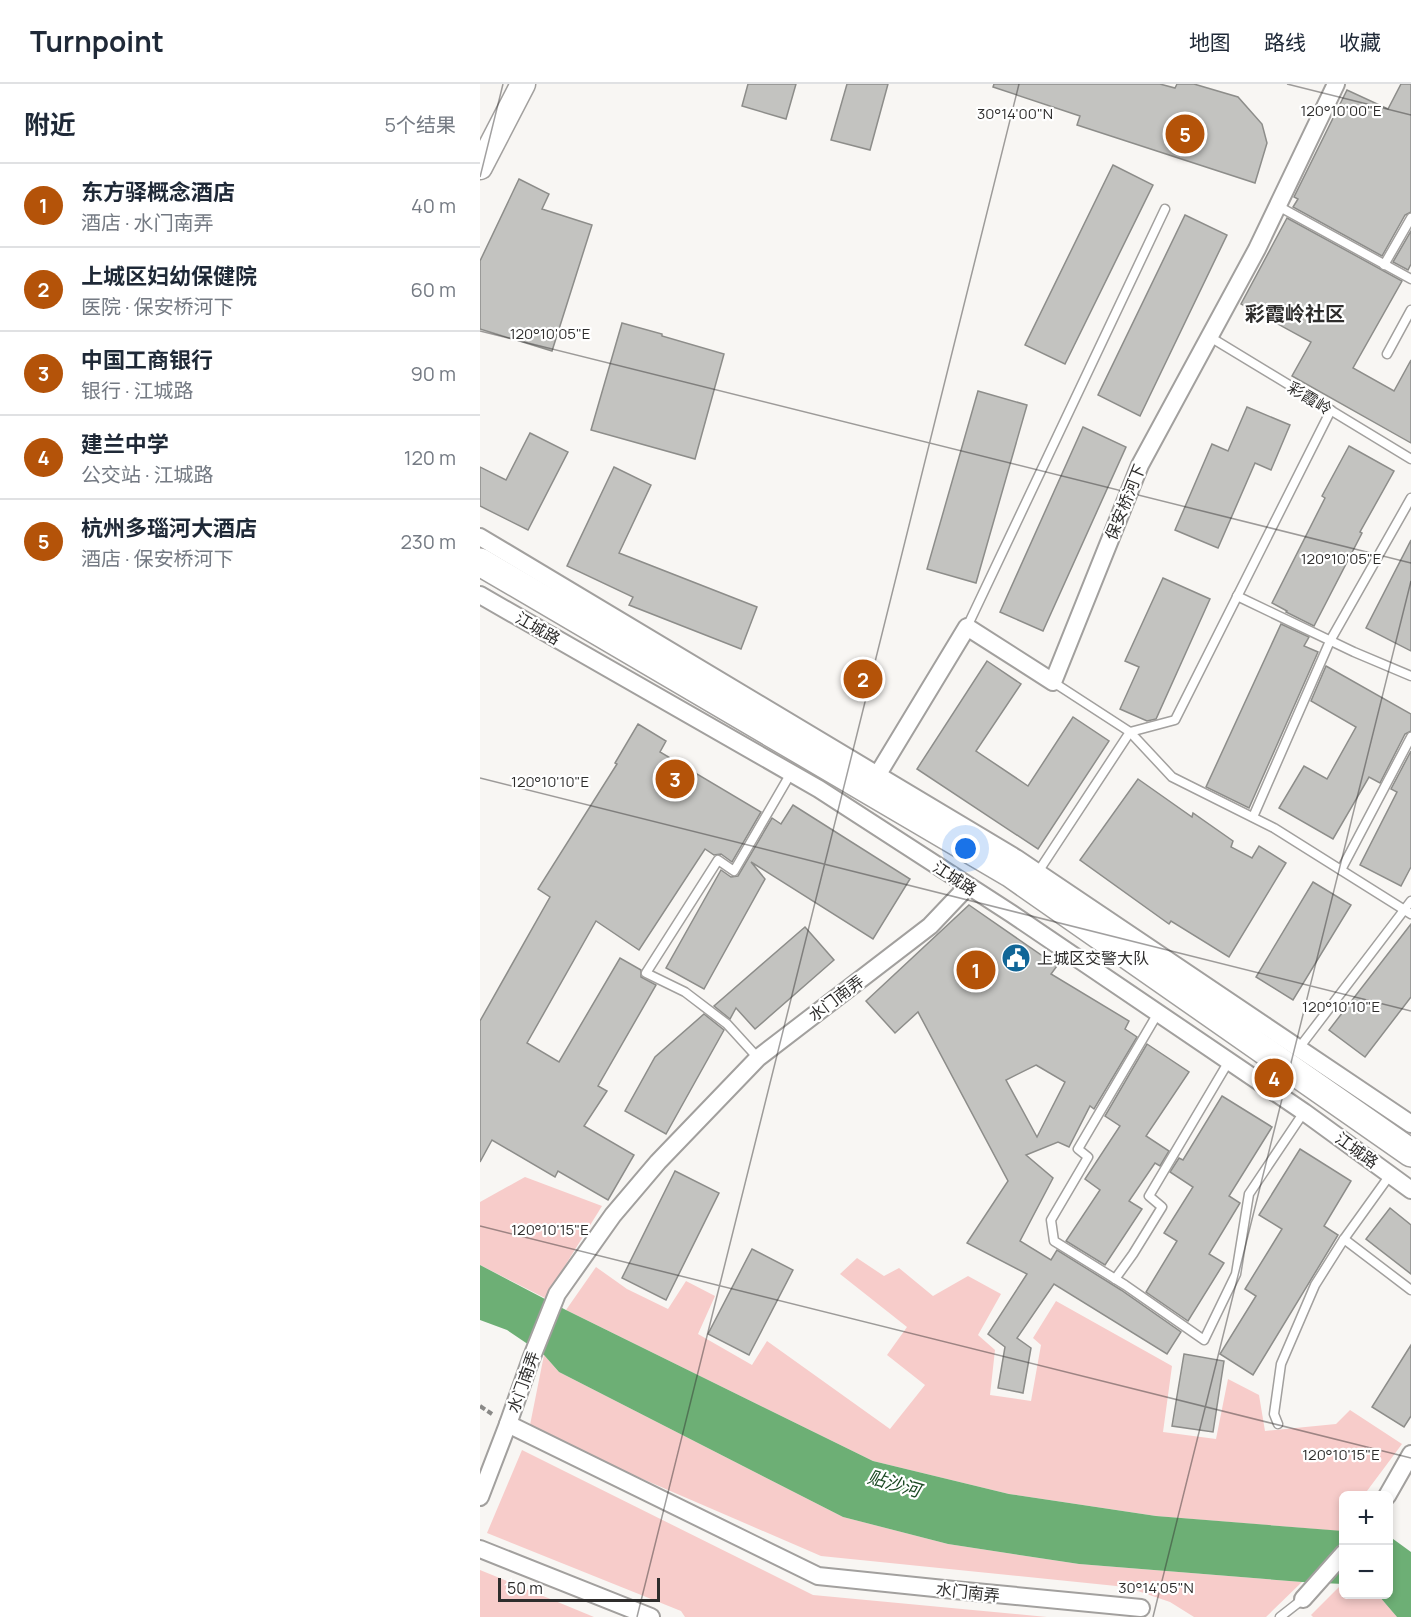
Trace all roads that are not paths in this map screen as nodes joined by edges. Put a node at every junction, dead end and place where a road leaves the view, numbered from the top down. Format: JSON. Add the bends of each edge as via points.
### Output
{"nodes":[{"id":1,"x":522,"y":84,"type":"edge"},
{"id":2,"x":1336,"y":84,"type":"edge"},
{"id":3,"x":480,"y":167,"type":"edge"},
{"id":4,"x":1278,"y":206,"type":"junction"},
{"id":5,"x":1165,"y":209,"type":"dead end"},
{"id":6,"x":1411,"y":218,"type":"edge"},
{"id":7,"x":1384,"y":265,"type":"junction"},
{"id":8,"x":1411,"y":279,"type":"edge"},
{"id":9,"x":1411,"y":310,"type":"edge"},
{"id":10,"x":1209,"y":337,"type":"junction"},
{"id":11,"x":1387,"y":354,"type":"dead end"},
{"id":12,"x":1331,"y":410,"type":"junction"},
{"id":13,"x":1411,"y":459,"type":"edge"},
{"id":14,"x":1411,"y":498,"type":"edge"},
{"id":15,"x":480,"y":537,"type":"edge"},
{"id":16,"x":480,"y":562,"type":"edge"},
{"id":17,"x":480,"y":595,"type":"edge"},
{"id":18,"x":1237,"y":596,"type":"junction"},
{"id":19,"x":967,"y":627,"type":"junction"},
{"id":20,"x":1330,"y":641,"type":"junction"},
{"id":21,"x":1411,"y":676,"type":"edge"},
{"id":22,"x":1053,"y":682,"type":"junction"},
{"id":23,"x":1130,"y":732,"type":"junction"},
{"id":24,"x":1411,"y":737,"type":"edge"},
{"id":25,"x":791,"y":773,"type":"junction"},
{"id":26,"x":878,"y":774,"type":"junction"},
{"id":27,"x":1253,"y":818,"type":"junction"},
{"id":28,"x":1341,"y":870,"type":"junction"},
{"id":29,"x":1038,"y":872,"type":"junction"},
{"id":30,"x":968,"y":886,"type":"junction"},
{"id":31,"x":1411,"y":901,"type":"edge"},
{"id":32,"x":1408,"y":912,"type":"edge"},
{"id":33,"x":1158,"y":1013,"type":"junction"},
{"id":34,"x":1299,"y":1048,"type":"junction"},
{"id":35,"x":758,"y":1058,"type":"junction"},
{"id":36,"x":1229,"y":1062,"type":"junction"},
{"id":37,"x":1304,"y":1112,"type":"junction"},
{"id":38,"x":1411,"y":1124,"type":"edge"},
{"id":39,"x":1411,"y":1153,"type":"edge"},
{"id":40,"x":1390,"y":1175,"type":"junction"},
{"id":41,"x":1411,"y":1190,"type":"edge"},
{"id":42,"x":1344,"y":1239,"type":"junction"},
{"id":43,"x":1115,"y":1279,"type":"junction"},
{"id":44,"x":1411,"y":1290,"type":"edge"},
{"id":45,"x":508,"y":1424,"type":"junction"},
{"id":46,"x":1278,"y":1424,"type":"dead end"},
{"id":47,"x":1411,"y":1454,"type":"edge"},
{"id":48,"x":1390,"y":1491,"type":"edge"},
{"id":49,"x":480,"y":1497,"type":"edge"},
{"id":50,"x":480,"y":1549,"type":"edge"},
{"id":51,"x":1339,"y":1559,"type":"edge"},
{"id":52,"x":1303,"y":1599,"type":"joint"},
{"id":53,"x":1141,"y":1608,"type":"dead end"},
{"id":54,"x":651,"y":1617,"type":"edge"},
{"id":55,"x":1280,"y":1617,"type":"edge"}],
"edges":[{"from":1,"to":3,"type":"street"},
{"from":2,"to":4,"type":"street","name":"保安桥河下"},
{"from":4,"to":7,"type":"lane"},
{"from":4,"to":10,"type":"street","name":"保安桥河下"},
{"from":5,"to":19,"type":"lane"},
{"from":6,"to":7,"type":"lane"},
{"from":7,"to":8,"type":"lane"},
{"from":9,"to":11,"type":"lane"},
{"from":10,"to":12,"type":"lane","name":"彩霞岭"},
{"from":10,"to":22,"type":"street","name":"保安桥河下","via":[[1140,465]]},
{"from":12,"to":13,"type":"lane","name":"彩霞岭"},
{"from":12,"to":18,"type":"lane"},
{"from":14,"to":20,"type":"lane"},
{"from":15,"to":26,"type":"street"},
{"from":16,"to":39,"type":"main road","name":"江城路","via":[[1010,873]]},
{"from":17,"to":25,"type":"street","name":"江城路"},
{"from":18,"to":20,"type":"lane"},
{"from":18,"to":23,"type":"lane","via":[[1175,720]]},
{"from":19,"to":22,"type":"street"},
{"from":19,"to":26,"type":"street"},
{"from":20,"to":21,"type":"lane"},
{"from":20,"to":27,"type":"lane"},
{"from":22,"to":23,"type":"lane"},
{"from":23,"to":27,"type":"lane","via":[[1172,777]]},
{"from":23,"to":29,"type":"lane"},
{"from":24,"to":28,"type":"lane"},
{"from":25,"to":30,"type":"street","name":"江城路"},
{"from":25,"to":35,"type":"lane","via":[[734,871],[718,860],[646,973],[685,992],[727,1024]]},
{"from":26,"to":29,"type":"street"},
{"from":27,"to":28,"type":"lane"},
{"from":28,"to":32,"type":"lane"},
{"from":29,"to":34,"type":"street"},
{"from":30,"to":33,"type":"street","name":"江城路"},
{"from":30,"to":35,"type":"street","name":"水门南弄","via":[[930,926]]},
{"from":31,"to":32,"type":"lane"},
{"from":32,"to":34,"type":"lane"},
{"from":33,"to":36,"type":"street","name":"江城路"},
{"from":33,"to":43,"type":"lane","via":[[1078,1149],[1088,1158],[1051,1220],[1054,1241]]},
{"from":34,"to":38,"type":"street"},
{"from":35,"to":45,"type":"street","name":"水门南弄","via":[[658,1162],[613,1215],[557,1294]]},
{"from":36,"to":37,"type":"street","name":"江城路"},
{"from":36,"to":43,"type":"lane","via":[[1149,1196],[1162,1207]]},
{"from":37,"to":40,"type":"street","name":"江城路"},
{"from":37,"to":43,"type":"lane","via":[[1249,1194],[1236,1274],[1204,1340]]},
{"from":40,"to":41,"type":"street","name":"江城路"},
{"from":40,"to":42,"type":"lane"},
{"from":42,"to":44,"type":"lane"},
{"from":42,"to":46,"type":"lane","via":[[1315,1285],[1281,1364],[1274,1414]]},
{"from":45,"to":49,"type":"street"},
{"from":45,"to":53,"type":"street","name":"水门南弄","via":[[818,1576]]},
{"from":47,"to":48,"type":"street"},
{"from":50,"to":54,"type":"street"},
{"from":51,"to":52,"type":"street"},
{"from":52,"to":55,"type":"lane"}]}
